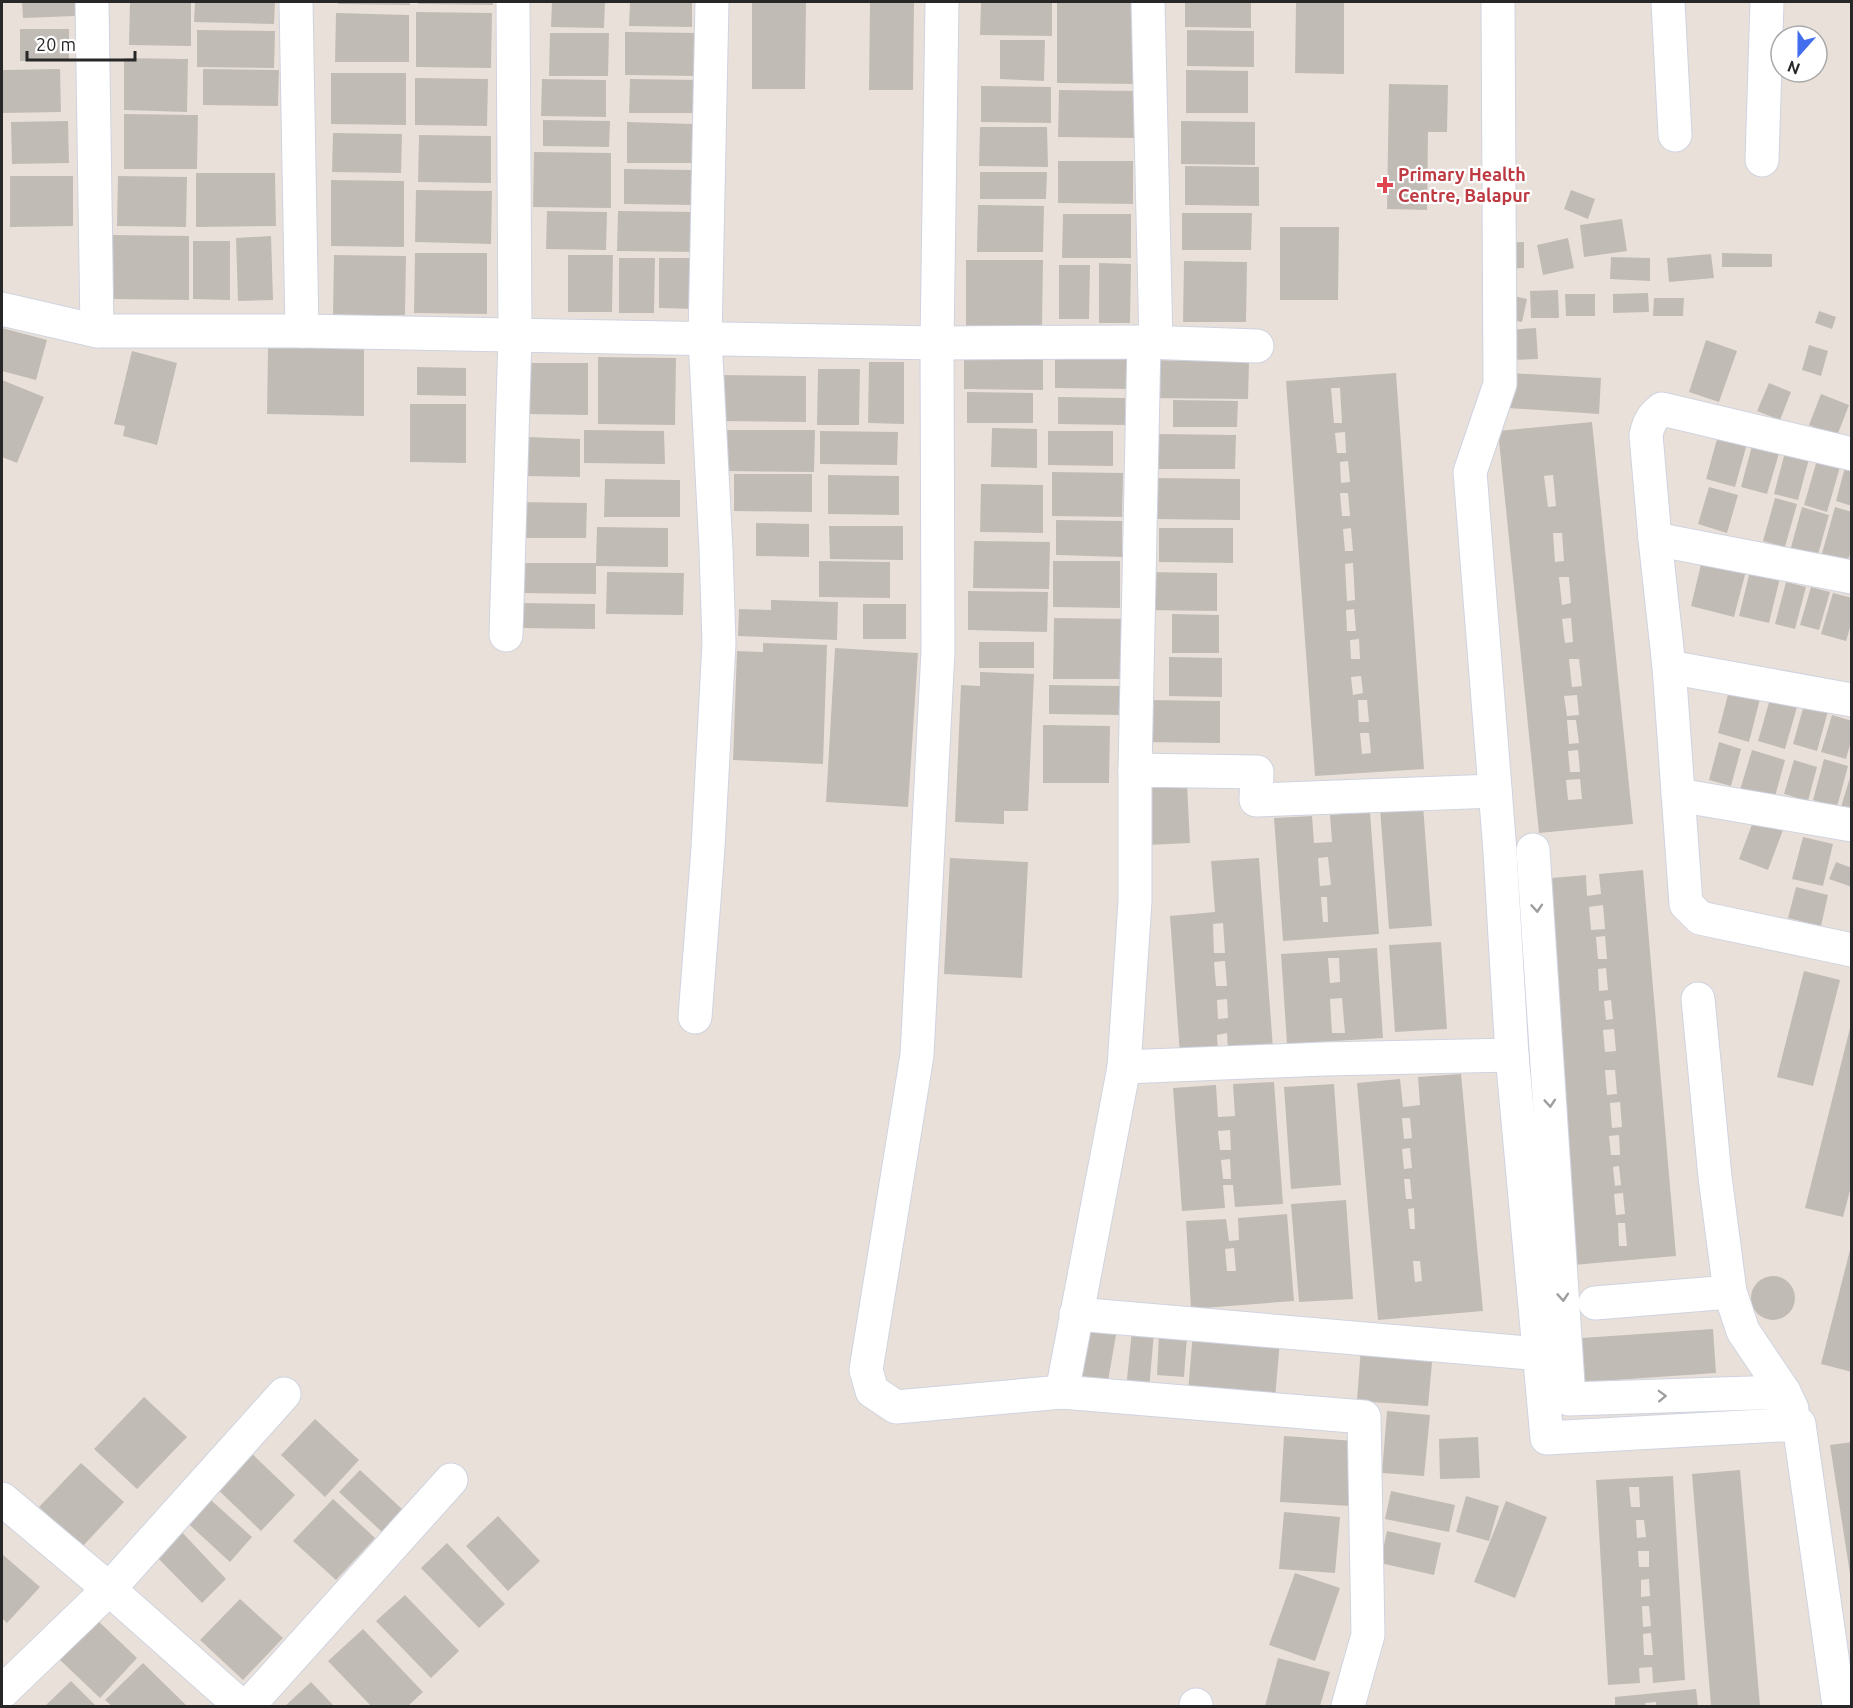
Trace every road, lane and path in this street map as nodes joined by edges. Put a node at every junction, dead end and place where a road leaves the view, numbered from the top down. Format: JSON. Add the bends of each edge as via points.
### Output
{"nodes":[{"id":1,"x":92,"y":2,"type":"edge"},
{"id":2,"x":296,"y":2,"type":"edge"},
{"id":3,"x":513,"y":2,"type":"edge"},
{"id":4,"x":712,"y":2,"type":"edge"},
{"id":5,"x":942,"y":2,"type":"edge"},
{"id":6,"x":1148,"y":2,"type":"edge"},
{"id":7,"x":1498,"y":2,"type":"edge"},
{"id":8,"x":1668,"y":2,"type":"edge"},
{"id":9,"x":1767,"y":2,"type":"edge"},
{"id":10,"x":1674,"y":135,"type":"dead end"},
{"id":11,"x":1762,"y":160,"type":"dead end"},
{"id":12,"x":2,"y":309,"type":"edge"},
{"id":13,"x":97,"y":331,"type":"junction"},
{"id":14,"x":302,"y":331,"type":"junction"},
{"id":15,"x":515,"y":336,"type":"junction"},
{"id":16,"x":705,"y":338,"type":"junction"},
{"id":17,"x":937,"y":343,"type":"junction"},
{"id":18,"x":1150,"y":343,"type":"junction"},
{"id":19,"x":1257,"y":346,"type":"dead end"},
{"id":20,"x":1851,"y":453,"type":"edge"},
{"id":21,"x":1654,"y":539,"type":"junction"},
{"id":22,"x":1851,"y":577,"type":"edge"},
{"id":23,"x":506,"y":635,"type":"dead end"},
{"id":24,"x":1669,"y":667,"type":"junction"},
{"id":25,"x":1851,"y":700,"type":"edge"},
{"id":26,"x":1135,"y":770,"type":"junction"},
{"id":27,"x":1495,"y":791,"type":"junction"},
{"id":28,"x":1678,"y":795,"type":"junction"},
{"id":29,"x":1851,"y":825,"type":"edge"},
{"id":30,"x":1533,"y":850,"type":"dead end"},
{"id":31,"x":1851,"y":950,"type":"edge"},
{"id":32,"x":1698,"y":999,"type":"dead end"},
{"id":33,"x":695,"y":1017,"type":"dead end"},
{"id":34,"x":1512,"y":1055,"type":"junction"},
{"id":35,"x":1124,"y":1067,"type":"junction"},
{"id":36,"x":1730,"y":1292,"type":"junction"},
{"id":37,"x":1596,"y":1303,"type":"dead end"},
{"id":38,"x":1076,"y":1314,"type":"junction"},
{"id":39,"x":1540,"y":1354,"type":"junction"},
{"id":40,"x":1062,"y":1392,"type":"junction"},
{"id":41,"x":1784,"y":1392,"type":"junction"},
{"id":42,"x":284,"y":1394,"type":"dead end"},
{"id":43,"x":1799,"y":1424,"type":"junction"},
{"id":44,"x":451,"y":1480,"type":"dead end"},
{"id":45,"x":2,"y":1499,"type":"edge"},
{"id":46,"x":109,"y":1589,"type":"junction"},
{"id":47,"x":2,"y":1692,"type":"edge"},
{"id":48,"x":241,"y":1707,"type":"edge"},
{"id":49,"x":248,"y":1707,"type":"edge"},
{"id":50,"x":1348,"y":1707,"type":"edge"},
{"id":51,"x":1839,"y":1707,"type":"edge"}],
"edges":[{"from":1,"to":13,"type":"street"},
{"from":2,"to":14,"type":"street"},
{"from":3,"to":15,"type":"street"},
{"from":4,"to":16,"type":"street"},
{"from":5,"to":17,"type":"street"},
{"from":6,"to":18,"type":"street"},
{"from":7,"to":27,"type":"street","via":[[1500,384],[1470,471]]},
{"from":8,"to":10,"type":"street"},
{"from":9,"to":11,"type":"street"},
{"from":12,"to":13,"type":"street"},
{"from":13,"to":14,"type":"street"},
{"from":14,"to":15,"type":"street"},
{"from":15,"to":16,"type":"street"},
{"from":15,"to":23,"type":"street"},
{"from":16,"to":17,"type":"street"},
{"from":16,"to":33,"type":"street","via":[[719,643]]},
{"from":17,"to":18,"type":"street"},
{"from":17,"to":40,"type":"street","via":[[938,651],[917,1055],[866,1370],[872,1391],[896,1407]]},
{"from":18,"to":19,"type":"street"},
{"from":18,"to":26,"type":"street"},
{"from":20,"to":21,"type":"street","via":[[1662,409],[1652,417],[1646,435]]},
{"from":21,"to":22,"type":"street"},
{"from":21,"to":24,"type":"street"},
{"from":24,"to":25,"type":"street"},
{"from":24,"to":28,"type":"street"},
{"from":26,"to":27,"type":"street","via":[[1257,772],[1256,800]]},
{"from":26,"to":35,"type":"street","via":[[1135,901]]},
{"from":27,"to":34,"type":"street"},
{"from":28,"to":29,"type":"street"},
{"from":28,"to":31,"type":"street","via":[[1684,893],[1690,910],[1700,918]]},
{"from":30,"to":41,"type":"street","one_way":true,"via":[[1569,1399]]},
{"from":32,"to":36,"type":"street"},
{"from":34,"to":35,"type":"street"},
{"from":34,"to":39,"type":"street"},
{"from":35,"to":38,"type":"street"},
{"from":36,"to":37,"type":"street"},
{"from":36,"to":41,"type":"street","via":[[1743,1331]]},
{"from":38,"to":39,"type":"street"},
{"from":38,"to":40,"type":"street"},
{"from":39,"to":43,"type":"street","via":[[1547,1438]]},
{"from":40,"to":50,"type":"street","via":[[1365,1417],[1368,1635]]},
{"from":41,"to":43,"type":"street"},
{"from":42,"to":46,"type":"street"},
{"from":43,"to":51,"type":"street"},
{"from":44,"to":49,"type":"street"},
{"from":45,"to":46,"type":"street"},
{"from":46,"to":47,"type":"street"},
{"from":46,"to":48,"type":"street"}]}
